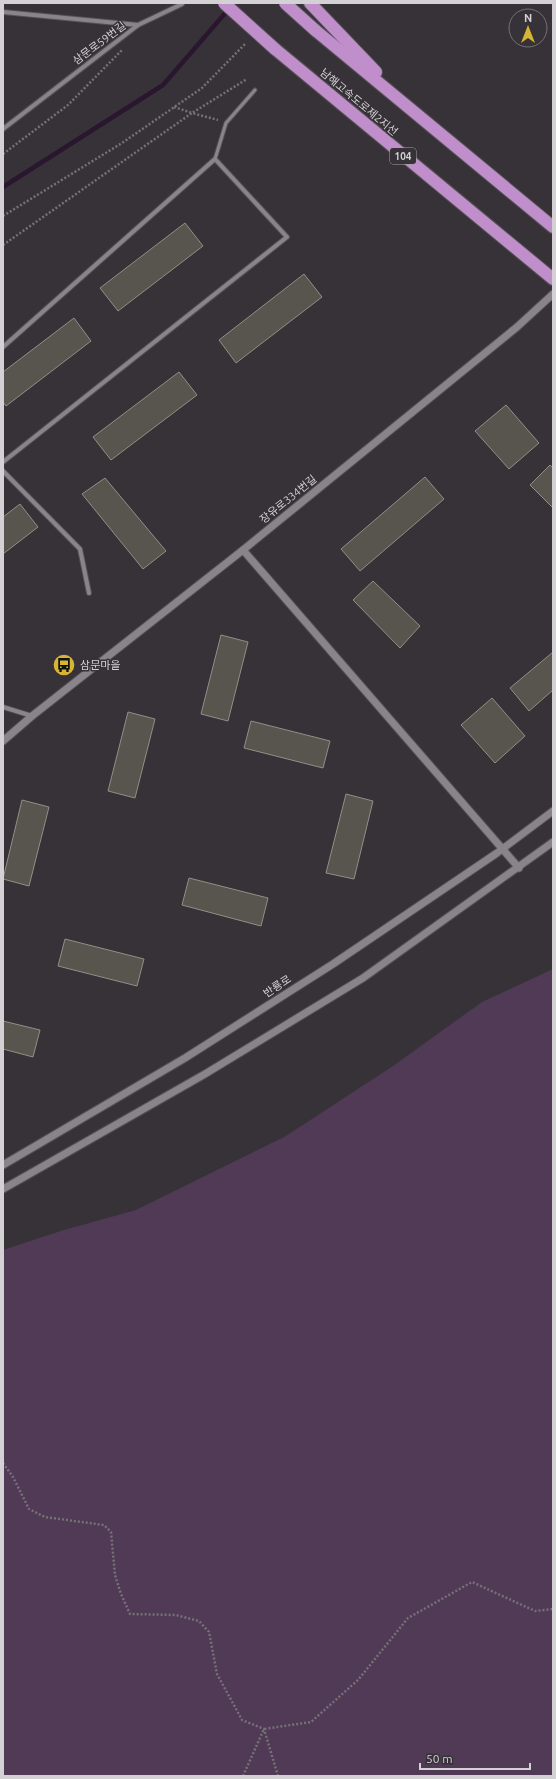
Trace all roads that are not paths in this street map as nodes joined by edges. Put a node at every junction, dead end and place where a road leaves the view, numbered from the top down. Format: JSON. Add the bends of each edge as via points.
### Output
{"nodes":[{"id":1,"x":224,"y":3,"type":"edge"},
{"id":2,"x":285,"y":3,"type":"edge"},
{"id":3,"x":310,"y":3,"type":"edge"},
{"id":4,"x":182,"y":4,"type":"dead end"},
{"id":5,"x":3,"y":12,"type":"edge"},
{"id":6,"x":138,"y":25,"type":"junction"},
{"id":7,"x":255,"y":90,"type":"dead end"},
{"id":8,"x":416,"y":113,"type":"junction"},
{"id":9,"x":3,"y":129,"type":"edge"},
{"id":10,"x":215,"y":159,"type":"junction"},
{"id":11,"x":553,"y":227,"type":"edge"},
{"id":12,"x":553,"y":279,"type":"edge"},
{"id":13,"x":553,"y":294,"type":"edge"},
{"id":14,"x":3,"y":347,"type":"edge"},
{"id":15,"x":3,"y":462,"type":"edge"},
{"id":16,"x":3,"y":471,"type":"edge"},
{"id":17,"x":243,"y":550,"type":"junction"},
{"id":18,"x":89,"y":593,"type":"dead end"},
{"id":19,"x":3,"y":707,"type":"edge"},
{"id":20,"x":32,"y":716,"type":"junction"},
{"id":21,"x":3,"y":741,"type":"edge"},
{"id":22,"x":553,"y":811,"type":"edge"},
{"id":23,"x":553,"y":842,"type":"edge"},
{"id":24,"x":502,"y":849,"type":"junction"},
{"id":25,"x":519,"y":868,"type":"junction"},
{"id":26,"x":3,"y":1165,"type":"edge"},
{"id":27,"x":3,"y":1189,"type":"edge"}],
"edges":[{"from":1,"to":12,"type":"highway","name":"남해고속도로제2지선","number":"104","bridge":true,"via":[[275,49]]},
{"from":2,"to":8,"type":"highway","bridge":true},
{"from":3,"to":8,"type":"highway"},
{"from":4,"to":6,"type":"street"},
{"from":5,"to":6,"type":"street","name":"삼문로59번길"},
{"from":6,"to":9,"type":"street","name":"삼문로59번길"},
{"from":7,"to":10,"type":"lane","via":[[226,123]]},
{"from":8,"to":11,"type":"highway"},
{"from":10,"to":14,"type":"street"},
{"from":10,"to":15,"type":"street","via":[[287,237]]},
{"from":13,"to":17,"type":"street","name":"장유로334번길","via":[[517,327]]},
{"from":16,"to":18,"type":"street","via":[[80,549]]},
{"from":17,"to":20,"type":"street","name":"장유로334번길"},
{"from":17,"to":24,"type":"street"},
{"from":19,"to":20,"type":"street"},
{"from":20,"to":21,"type":"street","name":"장유로334번길"},
{"from":22,"to":24,"type":"street","name":"반룡로"},
{"from":23,"to":25,"type":"street"},
{"from":24,"to":25,"type":"street"},
{"from":24,"to":26,"type":"street","name":"반룡로","via":[[332,964],[192,1054]]},
{"from":25,"to":27,"type":"street","via":[[363,978],[205,1074]]}]}
